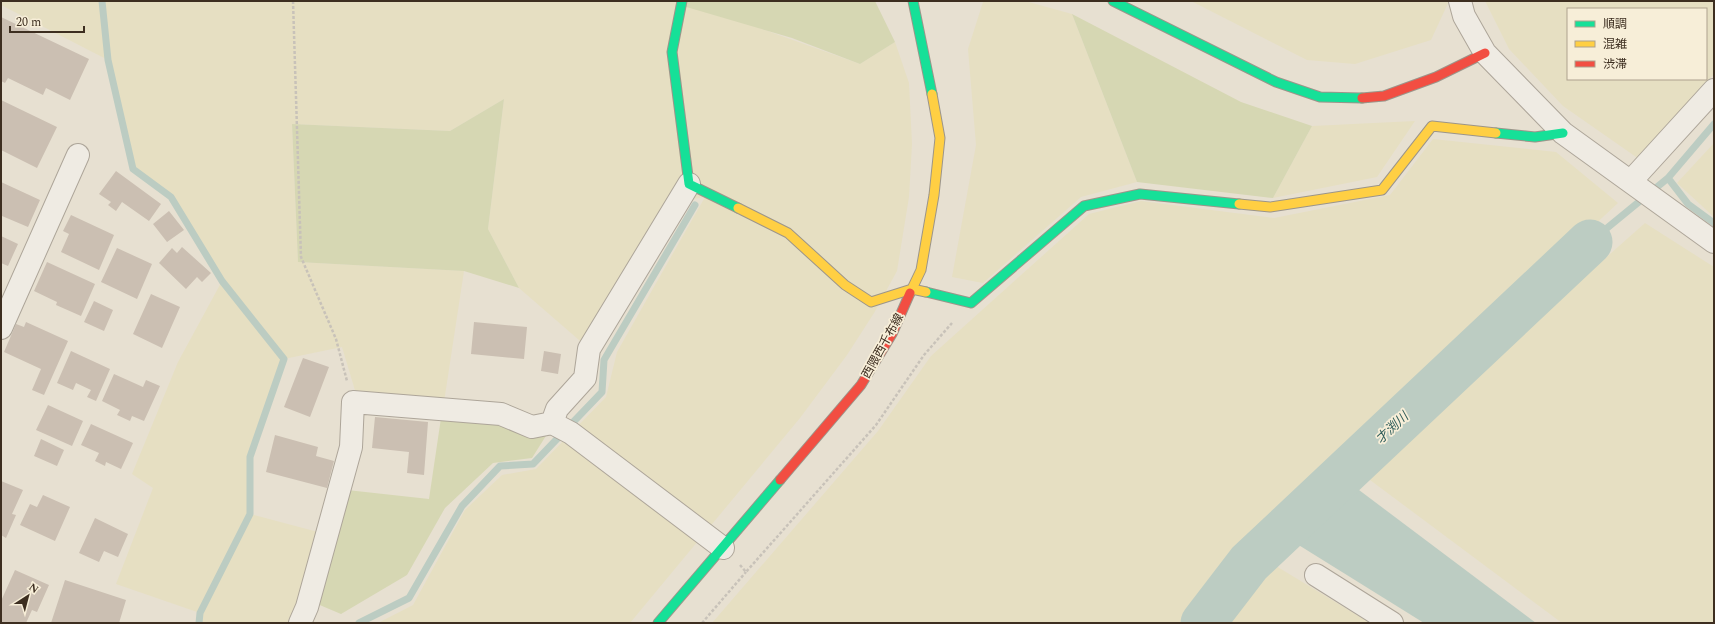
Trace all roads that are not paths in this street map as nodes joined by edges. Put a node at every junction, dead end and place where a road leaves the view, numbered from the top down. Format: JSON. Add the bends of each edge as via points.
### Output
{"nodes":[{"id":1,"x":682,"y":1,"type":"edge"},
{"id":2,"x":913,"y":1,"type":"edge"},
{"id":3,"x":1113,"y":1,"type":"edge"},
{"id":4,"x":1460,"y":1,"type":"edge"},
{"id":5,"x":1485,"y":53,"type":"junction"},
{"id":6,"x":1714,"y":90,"type":"edge"},
{"id":7,"x":1564,"y":133,"type":"junction"},
{"id":8,"x":78,"y":155,"type":"dead end"},
{"id":9,"x":1631,"y":182,"type":"junction"},
{"id":10,"x":689,"y":184,"type":"junction"},
{"id":11,"x":1714,"y":242,"type":"edge"},
{"id":12,"x":912,"y":289,"type":"junction"},
{"id":13,"x":1,"y":328,"type":"edge"},
{"id":14,"x":552,"y":423,"type":"junction"},
{"id":15,"x":723,"y":548,"type":"junction"},
{"id":16,"x":1316,"y":575,"type":"dead end"},
{"id":17,"x":300,"y":623,"type":"edge"},
{"id":18,"x":658,"y":623,"type":"edge"},
{"id":19,"x":1392,"y":623,"type":"edge"}],
"edges":[{"from":1,"to":10,"type":"street","via":[[672,52]]},
{"from":2,"to":12,"type":"street","name":"西隈西千布線","via":[[940,138],[934,195],[921,270]]},
{"from":3,"to":5,"type":"street","via":[[1276,82],[1320,97],[1384,96],[1436,77]]},
{"from":4,"to":5,"type":"street","via":[[1464,16]]},
{"from":5,"to":7,"type":"street"},
{"from":6,"to":9,"type":"street"},
{"from":7,"to":9,"type":"street"},
{"from":7,"to":12,"type":"street","via":[[1535,137],[1432,126],[1382,190],[1270,206],[1140,194],[1084,206],[971,303]]},
{"from":8,"to":13,"type":"street"},
{"from":9,"to":11,"type":"street"},
{"from":10,"to":12,"type":"street","via":[[788,233],[845,285],[871,302]]},
{"from":10,"to":14,"type":"street","via":[[589,349],[585,378],[558,409]]},
{"from":12,"to":15,"type":"street","name":"西隈西千布線","via":[[892,334],[861,385]]},
{"from":14,"to":15,"type":"street","via":[[571,433]]},
{"from":14,"to":17,"type":"street","via":[[532,427],[501,414],[353,402],[351,447],[307,607]]},
{"from":15,"to":18,"type":"street","name":"西隈西千布線"},
{"from":16,"to":19,"type":"street"}]}
